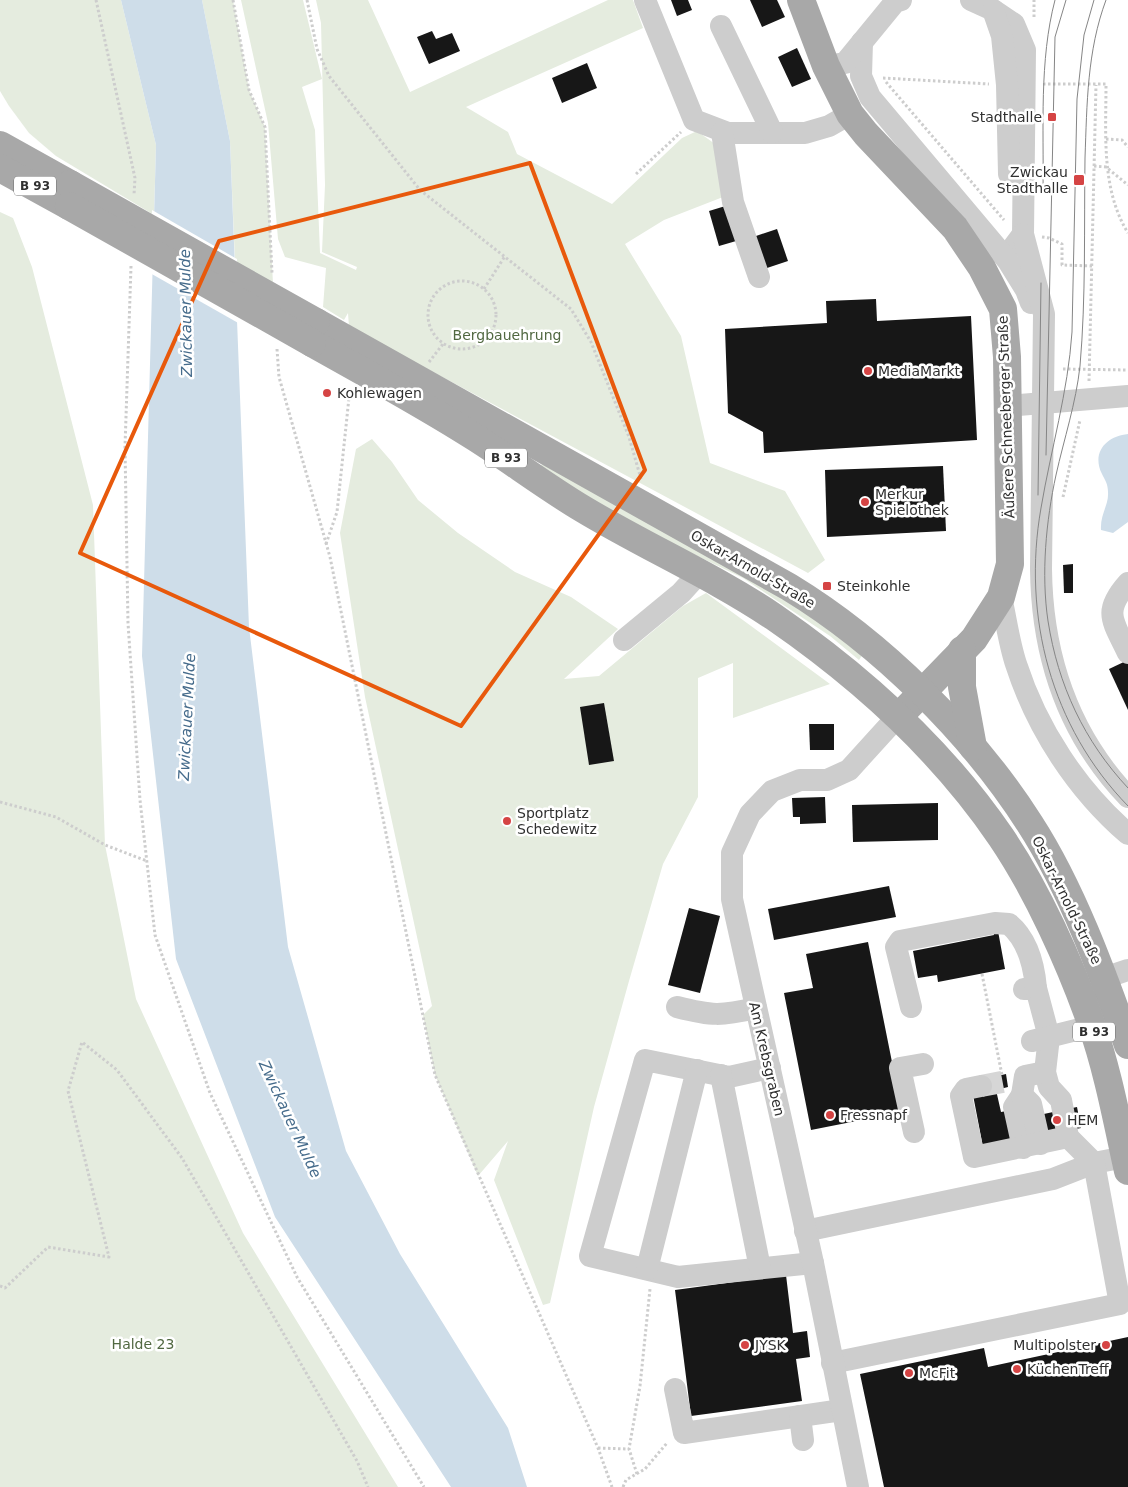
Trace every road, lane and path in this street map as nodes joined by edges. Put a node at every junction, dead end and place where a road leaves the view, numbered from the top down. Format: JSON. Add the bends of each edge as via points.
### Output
{"nodes":[{"id":1,"x":96,"y":0,"type":"edge"},
{"id":2,"x":233,"y":0,"type":"edge"},
{"id":3,"x":307,"y":0,"type":"edge"},
{"id":4,"x":644,"y":0,"type":"edge"},
{"id":5,"x":800,"y":0,"type":"edge"},
{"id":6,"x":901,"y":0,"type":"edge"},
{"id":7,"x":971,"y":0,"type":"edge"},
{"id":8,"x":721,"y":26,"type":"dead end"},
{"id":9,"x":862,"y":42,"type":"junction"},
{"id":10,"x":826,"y":66,"type":"junction"},
{"id":11,"x":872,"y":77,"type":"junction"},
{"id":12,"x":1016,"y":84,"type":"junction"},
{"id":13,"x":1096,"y":84,"type":"junction"},
{"id":14,"x":850,"y":114,"type":"junction"},
{"id":15,"x":694,"y":120,"type":"junction"},
{"id":16,"x":0,"y":123,"type":"edge"},
{"id":17,"x":722,"y":132,"type":"junction"},
{"id":18,"x":772,"y":132,"type":"junction"},
{"id":19,"x":1106,"y":139,"type":"junction"},
{"id":20,"x":0,"y":145,"type":"edge"},
{"id":21,"x":1128,"y":147,"type":"edge"},
{"id":22,"x":26,"y":159,"type":"junction"},
{"id":23,"x":1094,"y":166,"type":"junction"},
{"id":24,"x":1106,"y":167,"type":"junction"},
{"id":25,"x":0,"y":168,"type":"edge"},
{"id":26,"x":636,"y":174,"type":"dead end"},
{"id":27,"x":1128,"y":186,"type":"edge"},
{"id":28,"x":70,"y":195,"type":"junction"},
{"id":29,"x":134,"y":197,"type":"dead end"},
{"id":30,"x":1128,"y":233,"type":"edge"},
{"id":31,"x":1015,"y":241,"type":"junction"},
{"id":32,"x":505,"y":256,"type":"junction"},
{"id":33,"x":131,"y":264,"type":"dead end"},
{"id":34,"x":1092,"y":266,"type":"junction"},
{"id":35,"x":272,"y":275,"type":"dead end"},
{"id":36,"x":759,"y":277,"type":"dead end"},
{"id":37,"x":484,"y":288,"type":"junction"},
{"id":38,"x":1003,"y":309,"type":"junction"},
{"id":39,"x":314,"y":332,"type":"junction"},
{"id":40,"x":276,"y":339,"type":"dead end"},
{"id":41,"x":1044,"y":353,"type":"junction"},
{"id":42,"x":352,"y":365,"type":"junction"},
{"id":43,"x":1128,"y":370,"type":"edge"},
{"id":44,"x":1090,"y":371,"type":"junction"},
{"id":45,"x":1128,"y":396,"type":"edge"},
{"id":46,"x":1089,"y":400,"type":"junction"},
{"id":47,"x":1044,"y":404,"type":"junction"},
{"id":48,"x":1008,"y":406,"type":"junction"},
{"id":49,"x":1063,"y":499,"type":"dead end"},
{"id":50,"x":649,"y":509,"type":"junction"},
{"id":51,"x":326,"y":544,"type":"junction"},
{"id":52,"x":701,"y":571,"type":"junction"},
{"id":53,"x":1128,"y":583,"type":"edge"},
{"id":54,"x":1001,"y":597,"type":"junction"},
{"id":55,"x":624,"y":640,"type":"dead end"},
{"id":56,"x":962,"y":650,"type":"junction"},
{"id":57,"x":1128,"y":652,"type":"edge"},
{"id":58,"x":922,"y":693,"type":"junction"},
{"id":59,"x":898,"y":716,"type":"junction"},
{"id":60,"x":974,"y":750,"type":"junction"},
{"id":61,"x":1128,"y":797,"type":"edge"},
{"id":62,"x":0,"y":802,"type":"edge"},
{"id":63,"x":1128,"y":834,"type":"edge"},
{"id":64,"x":147,"y":862,"type":"junction"},
{"id":65,"x":982,"y":974,"type":"dead end"},
{"id":66,"x":1116,"y":974,"type":"edge"},
{"id":67,"x":677,"y":1007,"type":"dead end"},
{"id":68,"x":911,"y":1007,"type":"dead end"},
{"id":69,"x":756,"y":1008,"type":"junction"},
{"id":70,"x":1092,"y":1026,"type":"junction"},
{"id":71,"x":1040,"y":1039,"type":"junction"},
{"id":72,"x":1128,"y":1044,"type":"edge"},
{"id":73,"x":923,"y":1064,"type":"dead end"},
{"id":74,"x":770,"y":1068,"type":"junction"},
{"id":75,"x":697,"y":1070,"type":"junction"},
{"id":76,"x":721,"y":1075,"type":"junction"},
{"id":77,"x":1025,"y":1081,"type":"junction"},
{"id":78,"x":981,"y":1086,"type":"tunnel mouth"},
{"id":79,"x":914,"y":1132,"type":"dead end"},
{"id":80,"x":1046,"y":1142,"type":"junction"},
{"id":81,"x":1094,"y":1163,"type":"junction"},
{"id":82,"x":1126,"y":1164,"type":"edge"},
{"id":83,"x":805,"y":1231,"type":"junction"},
{"id":84,"x":812,"y":1262,"type":"junction"},
{"id":85,"x":760,"y":1268,"type":"junction"},
{"id":86,"x":649,"y":1270,"type":"junction"},
{"id":87,"x":0,"y":1286,"type":"edge"},
{"id":88,"x":832,"y":1363,"type":"junction"},
{"id":89,"x":675,"y":1389,"type":"dead end"},
{"id":90,"x":842,"y":1410,"type":"junction"},
{"id":91,"x":800,"y":1416,"type":"junction"},
{"id":92,"x":684,"y":1433,"type":"junction"},
{"id":93,"x":803,"y":1440,"type":"dead end"},
{"id":94,"x":598,"y":1448,"type":"junction"},
{"id":95,"x":629,"y":1448,"type":"junction"},
{"id":96,"x":637,"y":1474,"type":"junction"},
{"id":97,"x":368,"y":1487,"type":"edge"},
{"id":98,"x":424,"y":1487,"type":"edge"},
{"id":99,"x":612,"y":1487,"type":"edge"},
{"id":100,"x":623,"y":1487,"type":"edge"},
{"id":101,"x":858,"y":1487,"type":"edge"}],
"edges":[{"from":1,"to":29,"type":"path","via":[[135,178]]},
{"from":2,"to":35,"type":"path","via":[[250,90],[265,128]]},
{"from":3,"to":32,"type":"path","via":[[317,49],[329,76],[420,190]]},
{"from":4,"to":15,"type":"street"},
{"from":5,"to":10,"type":"main road","name":"Äußere Schneeberger Straße"},
{"from":6,"to":9,"type":"street","via":[[895,2]]},
{"from":7,"to":12,"type":"street","via":[[1014,24],[1024,50]]},
{"from":8,"to":18,"type":"street"},
{"from":9,"to":10,"type":"street","via":[[845,63]]},
{"from":9,"to":11,"type":"street"},
{"from":10,"to":14,"type":"main road","name":"Äußere Schneeberger Straße"},
{"from":11,"to":12,"type":"path"},
{"from":11,"to":31,"type":"path"},
{"from":11,"to":31,"type":"street","via":[[870,97]]},
{"from":12,"to":13,"type":"path"},
{"from":12,"to":31,"type":"street","via":[[1010,218]]},
{"from":13,"to":19,"type":"path","via":[[1106,84]]},
{"from":13,"to":23,"type":"path"},
{"from":14,"to":18,"type":"street","via":[[829,126],[805,133]]},
{"from":14,"to":38,"type":"main road","name":"Äußere Schneeberger Straße","via":[[954,228],[982,268]]},
{"from":15,"to":17,"type":"street"},
{"from":15,"to":26,"type":"path"},
{"from":16,"to":22,"type":"main road","number":"B 93"},
{"from":17,"to":18,"type":"street"},
{"from":17,"to":36,"type":"street","via":[[733,202]]},
{"from":19,"to":21,"type":"path","via":[[1122,140]]},
{"from":19,"to":24,"type":"path"},
{"from":20,"to":22,"type":"main road","number":"B 93"},
{"from":22,"to":28,"type":"main road","number":"B 93"},
{"from":23,"to":24,"type":"path"},
{"from":23,"to":34,"type":"path"},
{"from":24,"to":27,"type":"path"},
{"from":24,"to":30,"type":"path","via":[[1119,219]]},
{"from":25,"to":28,"type":"main road","number":"B 93"},
{"from":28,"to":39,"type":"main road","number":"B 93","bridge":true},
{"from":31,"to":34,"type":"path","via":[[1029,237],[1049,238],[1062,244],[1062,265]]},
{"from":31,"to":38,"type":"street"},
{"from":31,"to":41,"type":"street"},
{"from":31,"to":41,"type":"street","via":[[1044,314]]},
{"from":32,"to":37,"type":"path"},
{"from":32,"to":50,"type":"path","via":[[571,309],[591,342],[629,437]]},
{"from":33,"to":64,"type":"path","via":[[125,447],[128,623]]},
{"from":34,"to":44,"type":"path"},
{"from":37,"to":37,"type":"path","via":[[497,314],[491,334],[475,348],[458,349],[443,344],[434,336],[428,320],[435,294],[454,282],[474,283]]},
{"from":38,"to":48,"type":"main road","name":"Äußere Schneeberger Straße"},
{"from":39,"to":42,"type":"main road","name":"Oskar-Arnold-Straße","number":"B 93"},
{"from":39,"to":50,"type":"main road","name":"Oskar-Arnold-Straße","number":"B 93"},
{"from":40,"to":51,"type":"path","via":[[279,377]]},
{"from":41,"to":47,"type":"street"},
{"from":42,"to":51,"type":"path","via":[[337,512]]},
{"from":42,"to":52,"type":"main road","name":"Oskar-Arnold-Straße","number":"B 93","via":[[475,438],[583,509]]},
{"from":43,"to":44,"type":"path"},
{"from":44,"to":46,"type":"path"},
{"from":45,"to":46,"type":"street"},
{"from":46,"to":47,"type":"street"},
{"from":46,"to":49,"type":"path","via":[[1087,416],[1080,420]]},
{"from":47,"to":48,"type":"street"},
{"from":47,"to":61,"type":"street","via":[[1041,595],[1048,647],[1062,695],[1077,728],[1101,766]]},
{"from":48,"to":54,"type":"main road","name":"Äußere Schneeberger Straße","via":[[1010,564]]},
{"from":50,"to":58,"type":"main road","name":"Oskar-Arnold-Straße","number":"B 93","via":[[808,599],[874,650]]},
{"from":51,"to":94,"type":"path","via":[[435,1076]]},
{"from":52,"to":55,"type":"street","via":[[681,593]]},
{"from":52,"to":59,"type":"main road","name":"Oskar-Arnold-Straße","number":"B 93","via":[[773,617],[846,670]]},
{"from":53,"to":57,"type":"street","via":[[1115,598],[1111,614]]},
{"from":54,"to":56,"type":"main road","name":"Äußere Schneeberger Straße","via":[[974,639]]},
{"from":54,"to":63,"type":"street","name":"Äußere Schneeberger Straße","via":[[1016,664],[1037,716],[1069,770]]},
{"from":56,"to":58,"type":"main road","name":"Äußere Schneeberger Straße"},
{"from":56,"to":60,"type":"main road","via":[[962,687]]},
{"from":58,"to":59,"type":"main road","name":"Äußere Schneeberger Straße"},
{"from":58,"to":60,"type":"main road","name":"Oskar-Arnold-Straße","number":"B 93"},
{"from":59,"to":69,"type":"street","name":"Am Krebsgraben","via":[[848,770],[827,780],[800,780],[772,791],[750,814],[732,853],[732,899]]},
{"from":59,"to":70,"type":"main road","name":"Oskar-Arnold-Straße","number":"B 93","via":[[980,808],[1002,839],[1037,900],[1079,989]]},
{"from":60,"to":66,"type":"main road","name":"Oskar-Arnold-Straße","number":"B 93","via":[[1040,841]]},
{"from":62,"to":64,"type":"path","via":[[56,817],[105,845]]},
{"from":64,"to":98,"type":"path","via":[[155,935],[210,1093],[296,1278]]},
{"from":65,"to":77,"type":"path"},
{"from":66,"to":72,"type":"main road","name":"Oskar-Arnold-Straße","number":"B 93"},
{"from":67,"to":69,"type":"street","via":[[707,1015],[726,1015]]},
{"from":68,"to":71,"type":"street","via":[[896,947],[900,941],[995,923],[1009,924],[1021,938],[1034,971],[1030,989]]},
{"from":69,"to":74,"type":"street","name":"Am Krebsgraben"},
{"from":70,"to":71,"type":"street"},
{"from":70,"to":82,"type":"main road","name":"Oskar-Arnold-Straße","number":"B 93","via":[[1107,1075]]},
{"from":71,"to":77,"type":"street"},
{"from":73,"to":79,"type":"street","via":[[900,1068]]},
{"from":74,"to":76,"type":"street","via":[[729,1077]]},
{"from":74,"to":83,"type":"street","name":"Am Krebsgraben"},
{"from":75,"to":76,"type":"street"},
{"from":75,"to":86,"type":"street"},
{"from":75,"to":86,"type":"street","via":[[645,1060],[590,1256]]},
{"from":76,"to":85,"type":"street"},
{"from":77,"to":80,"type":"street","via":[[1045,1101]]},
{"from":77,"to":80,"type":"street","via":[[1014,1107]]},
{"from":78,"to":80,"type":"street","via":[[966,1089],[961,1096],[974,1158]]},
{"from":80,"to":81,"type":"street"},
{"from":81,"to":82,"type":"street"},
{"from":81,"to":83,"type":"street","via":[[1053,1179]]},
{"from":81,"to":88,"type":"street","via":[[1120,1304]]},
{"from":83,"to":84,"type":"street","name":"Am Krebsgraben"},
{"from":84,"to":85,"type":"street"},
{"from":84,"to":88,"type":"street","name":"Am Krebsgraben"},
{"from":85,"to":86,"type":"street","via":[[678,1277]]},
{"from":86,"to":95,"type":"path","via":[[640,1386]]},
{"from":87,"to":97,"type":"path","via":[[5,1288],[48,1247],[109,1257],[68,1091],[82,1042],[117,1070],[182,1158],[357,1461]]},
{"from":88,"to":90,"type":"street","name":"Am Krebsgraben"},
{"from":89,"to":92,"type":"street"},
{"from":90,"to":91,"type":"street"},
{"from":90,"to":101,"type":"street","name":"Am Krebsgraben"},
{"from":91,"to":92,"type":"street"},
{"from":91,"to":93,"type":"street"},
{"from":92,"to":96,"type":"path","via":[[672,1438]]},
{"from":94,"to":95,"type":"path"},
{"from":94,"to":99,"type":"path"},
{"from":95,"to":96,"type":"path"},
{"from":96,"to":100,"type":"path","via":[[626,1480]]}]}
